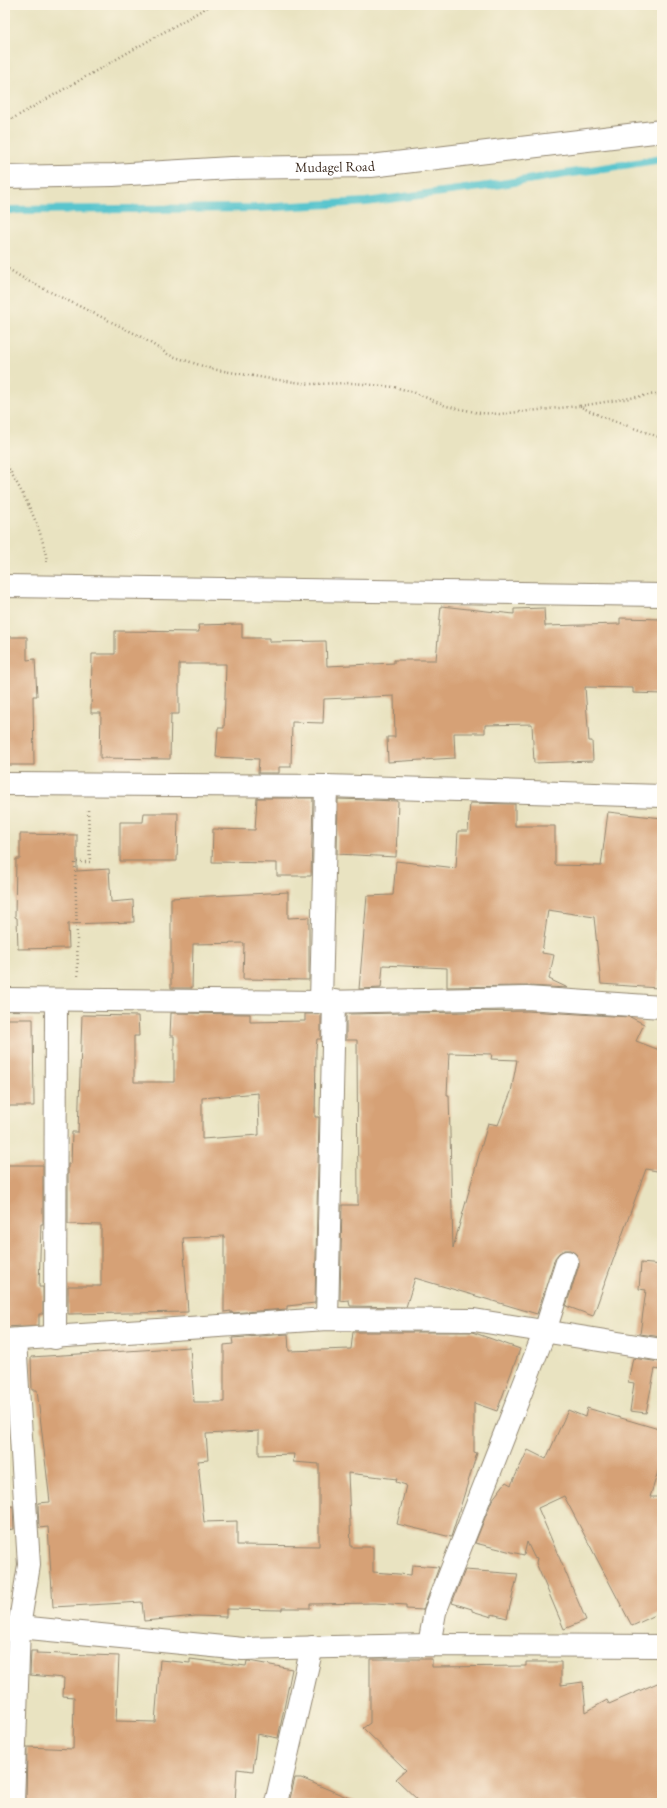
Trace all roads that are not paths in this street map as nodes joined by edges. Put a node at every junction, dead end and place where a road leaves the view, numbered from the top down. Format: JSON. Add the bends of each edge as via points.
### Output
{"nodes":[{"id":1,"x":662,"y":131,"type":"edge"},
{"id":2,"x":5,"y":177,"type":"edge"},
{"id":3,"x":5,"y":586,"type":"edge"},
{"id":4,"x":662,"y":595,"type":"edge"},
{"id":5,"x":5,"y":784,"type":"edge"},
{"id":6,"x":326,"y":786,"type":"junction"},
{"id":7,"x":662,"y":796,"type":"edge"},
{"id":8,"x":5,"y":999,"type":"edge"},
{"id":9,"x":56,"y":1000,"type":"junction"},
{"id":10,"x":327,"y":1002,"type":"junction"},
{"id":11,"x":662,"y":1007,"type":"edge"},
{"id":12,"x":567,"y":1262,"type":"dead end"},
{"id":13,"x":327,"y":1319,"type":"junction"},
{"id":14,"x":545,"y":1331,"type":"junction"},
{"id":15,"x":55,"y":1338,"type":"junction"},
{"id":16,"x":10,"y":1340,"type":"edge"},
{"id":17,"x":662,"y":1350,"type":"edge"},
{"id":18,"x":12,"y":1627,"type":"edge"},
{"id":19,"x":429,"y":1645,"type":"junction"},
{"id":20,"x":662,"y":1646,"type":"edge"},
{"id":21,"x":312,"y":1648,"type":"junction"},
{"id":22,"x":13,"y":1803,"type":"edge"},
{"id":23,"x":276,"y":1803,"type":"edge"}],
"edges":[{"from":1,"to":2,"type":"street","name":"Mudagel Road","via":[[371,166],[231,168],[113,175]]},
{"from":3,"to":4,"type":"street"},
{"from":5,"to":6,"type":"street"},
{"from":6,"to":7,"type":"street"},
{"from":6,"to":10,"type":"street"},
{"from":8,"to":9,"type":"street"},
{"from":9,"to":10,"type":"street"},
{"from":9,"to":15,"type":"street"},
{"from":10,"to":11,"type":"street","via":[[527,998]]},
{"from":10,"to":13,"type":"street"},
{"from":12,"to":14,"type":"street"},
{"from":13,"to":14,"type":"street","via":[[474,1320]]},
{"from":13,"to":15,"type":"street"},
{"from":14,"to":17,"type":"street"},
{"from":14,"to":19,"type":"street","via":[[435,1612]]},
{"from":15,"to":16,"type":"street"},
{"from":16,"to":18,"type":"street","via":[[29,1565]]},
{"from":18,"to":21,"type":"street","via":[[243,1649]]},
{"from":18,"to":22,"type":"street"},
{"from":19,"to":20,"type":"street"},
{"from":19,"to":21,"type":"street"},
{"from":21,"to":23,"type":"street"}]}
